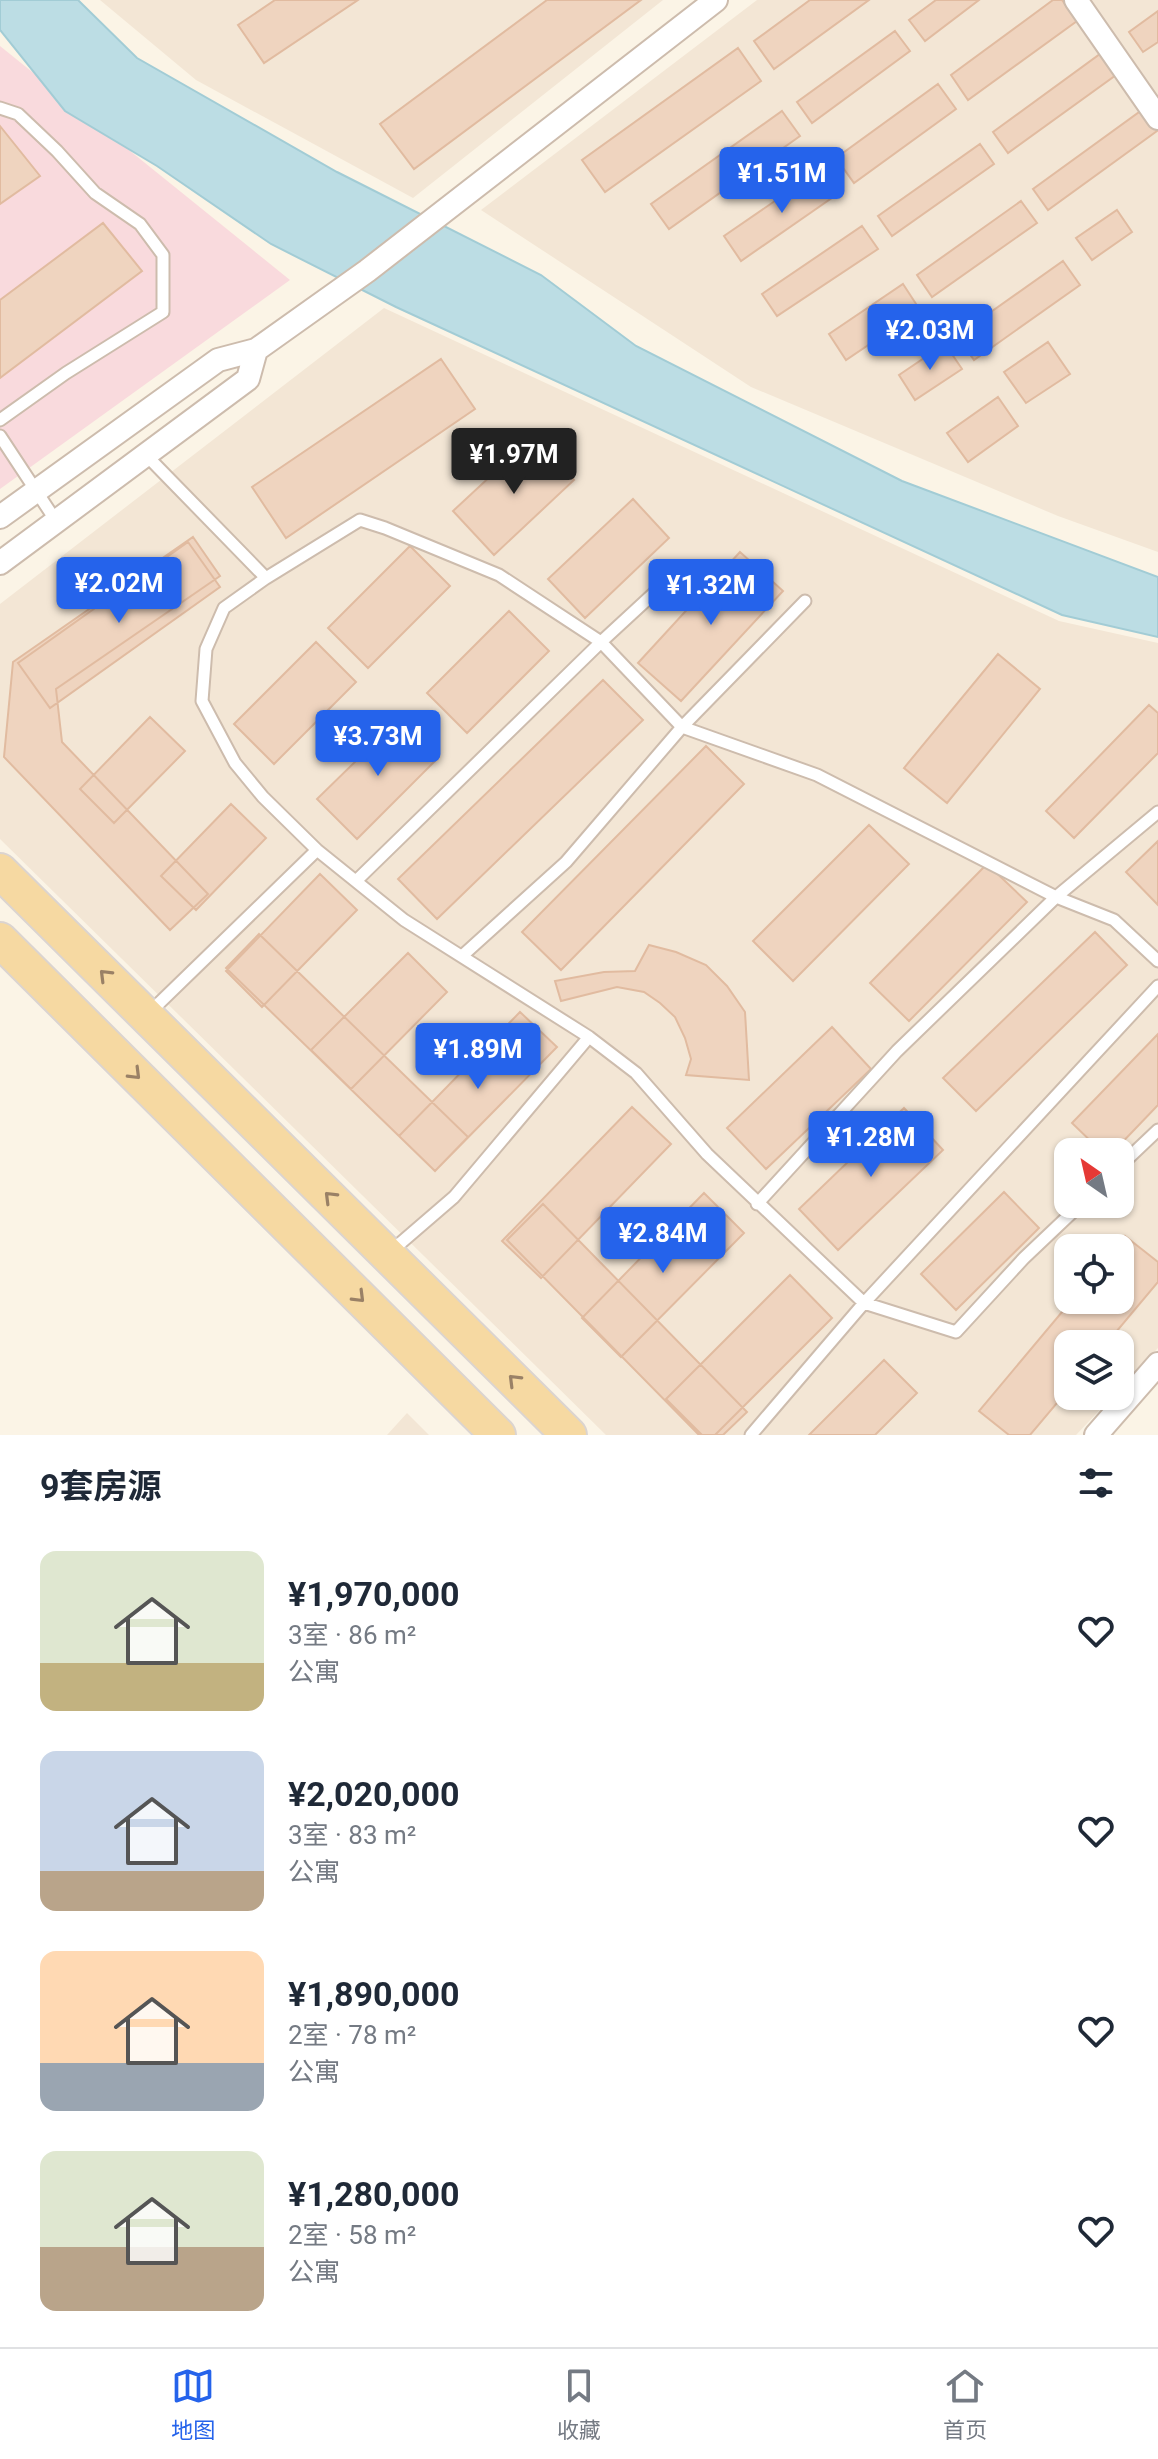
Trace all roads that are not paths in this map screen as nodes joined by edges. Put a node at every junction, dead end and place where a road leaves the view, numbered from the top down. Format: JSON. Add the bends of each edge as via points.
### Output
{"nodes":[{"id":1,"x":716,"y":0,"type":"edge"},
{"id":2,"x":1076,"y":0,"type":"edge"},
{"id":3,"x":0,"y":108,"type":"edge"},
{"id":4,"x":1158,"y":118,"type":"edge"},
{"id":5,"x":256,"y":350,"type":"junction"},
{"id":6,"x":0,"y":420,"type":"edge"},
{"id":7,"x":0,"y":436,"type":"edge"},
{"id":8,"x":146,"y":455,"type":"junction"},
{"id":9,"x":36,"y":492,"type":"junction"},
{"id":10,"x":0,"y":517,"type":"edge"},
{"id":11,"x":56,"y":521,"type":"junction"},
{"id":12,"x":0,"y":563,"type":"edge"},
{"id":13,"x":678,"y":571,"type":"dead end"},
{"id":14,"x":266,"y":578,"type":"junction"},
{"id":15,"x":805,"y":601,"type":"dead end"},
{"id":16,"x":601,"y":642,"type":"junction"},
{"id":17,"x":682,"y":727,"type":"junction"},
{"id":18,"x":1158,"y":812,"type":"edge"},
{"id":19,"x":317,"y":850,"type":"junction"},
{"id":20,"x":0,"y":871,"type":"edge"},
{"id":21,"x":356,"y":881,"type":"junction"},
{"id":22,"x":1056,"y":897,"type":"junction"},
{"id":23,"x":0,"y":940,"type":"edge"},
{"id":24,"x":462,"y":956,"type":"junction"},
{"id":25,"x":1158,"y":961,"type":"edge"},
{"id":26,"x":1158,"y":986,"type":"edge"},
{"id":27,"x":146,"y":1016,"type":"junction"},
{"id":28,"x":589,"y":1037,"type":"junction"},
{"id":29,"x":1158,"y":1130,"type":"edge"},
{"id":30,"x":1134,"y":1153,"type":"edge"},
{"id":31,"x":757,"y":1204,"type":"junction"},
{"id":32,"x":1066,"y":1218,"type":"edge"},
{"id":33,"x":388,"y":1255,"type":"junction"},
{"id":34,"x":864,"y":1303,"type":"junction"},
{"id":35,"x":1158,"y":1364,"type":"edge"},
{"id":36,"x":498,"y":1435,"type":"edge"},
{"id":37,"x":569,"y":1435,"type":"edge"},
{"id":38,"x":751,"y":1435,"type":"edge"},
{"id":39,"x":1096,"y":1435,"type":"edge"}],
"edges":[{"from":1,"to":5,"type":"street","via":[[367,271]]},
{"from":2,"to":4,"type":"street"},
{"from":3,"to":6,"type":"lane","via":[[18,114],[95,193],[140,224],[163,255],[163,312]]},
{"from":5,"to":8,"type":"street","via":[[248,379]]},
{"from":5,"to":9,"type":"street","via":[[218,360]]},
{"from":7,"to":9,"type":"lane"},
{"from":8,"to":11,"type":"street"},
{"from":8,"to":14,"type":"lane"},
{"from":9,"to":10,"type":"street"},
{"from":9,"to":11,"type":"lane"},
{"from":11,"to":12,"type":"street"},
{"from":13,"to":16,"type":"lane"},
{"from":14,"to":16,"type":"lane","via":[[360,520],[499,575]]},
{"from":14,"to":19,"type":"lane","via":[[224,608],[206,649],[202,701],[235,763]]},
{"from":15,"to":17,"type":"lane"},
{"from":16,"to":17,"type":"lane"},
{"from":16,"to":21,"type":"lane"},
{"from":17,"to":22,"type":"lane","via":[[817,775]]},
{"from":17,"to":24,"type":"lane","via":[[566,862]]},
{"from":18,"to":22,"type":"lane"},
{"from":19,"to":21,"type":"lane"},
{"from":19,"to":27,"type":"lane"},
{"from":27,"to":20,"type":"main road","one_way":true},
{"from":21,"to":24,"type":"lane","via":[[404,920]]},
{"from":22,"to":25,"type":"lane","via":[[1114,920]]},
{"from":22,"to":31,"type":"lane","via":[[897,1051]]},
{"from":23,"to":36,"type":"main road","one_way":true},
{"from":24,"to":28,"type":"lane"},
{"from":26,"to":34,"type":"lane"},
{"from":33,"to":27,"type":"main road","one_way":true},
{"from":28,"to":31,"type":"lane","via":[[636,1073]]},
{"from":28,"to":33,"type":"lane","via":[[454,1197]]},
{"from":29,"to":30,"type":"lane"},
{"from":31,"to":34,"type":"lane"},
{"from":32,"to":34,"type":"lane","via":[[956,1332]]},
{"from":37,"to":33,"type":"main road","one_way":true},
{"from":34,"to":38,"type":"lane"},
{"from":35,"to":39,"type":"street"}]}
